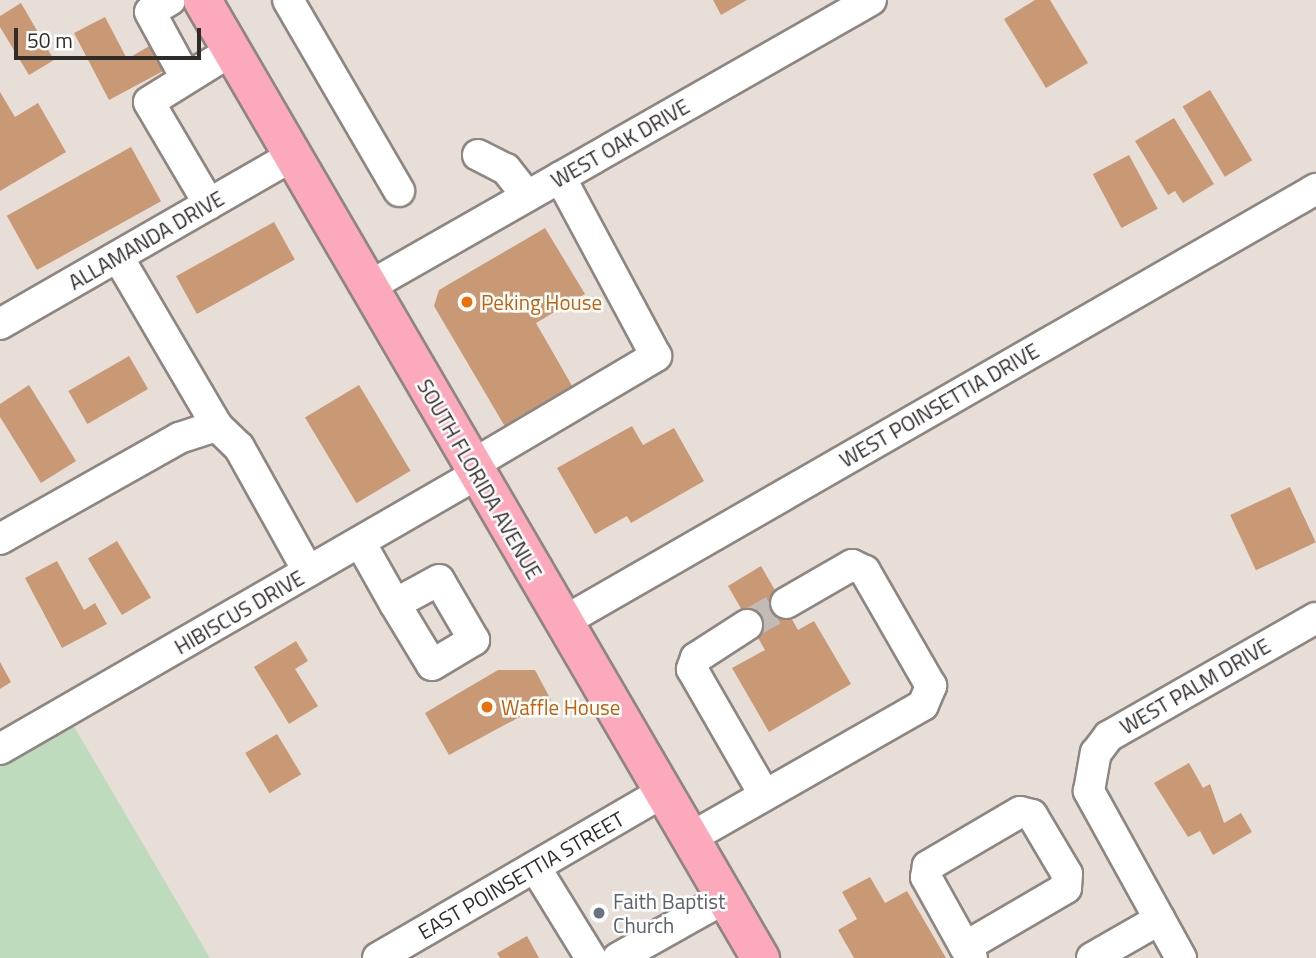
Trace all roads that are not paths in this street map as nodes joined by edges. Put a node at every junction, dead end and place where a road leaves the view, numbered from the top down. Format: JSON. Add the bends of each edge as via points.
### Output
{"nodes":[{"id":1,"x":170,"y":0,"type":"edge"},
{"id":2,"x":202,"y":0,"type":"edge"},
{"id":3,"x":288,"y":0,"type":"edge"},
{"id":4,"x":871,"y":0,"type":"edge"},
{"id":5,"x":231,"y":51,"type":"junction"},
{"id":6,"x":186,"y":78,"type":"junction"},
{"id":7,"x":478,"y":155,"type":"dead end"},
{"id":8,"x":292,"y":156,"type":"junction"},
{"id":9,"x":560,"y":177,"type":"junction"},
{"id":10,"x":1316,"y":189,"type":"edge"},
{"id":11,"x":399,"y":191,"type":"dead end"},
{"id":12,"x":527,"y":196,"type":"junction"},
{"id":13,"x":209,"y":204,"type":"junction"},
{"id":14,"x":118,"y":257,"type":"junction"},
{"id":15,"x":368,"y":287,"type":"junction"},
{"id":16,"x":2,"y":318,"type":"edge"},
{"id":17,"x":218,"y":426,"type":"junction"},
{"id":18,"x":474,"y":470,"type":"junction"},
{"id":19,"x":0,"y":539,"type":"edge"},
{"id":20,"x":360,"y":542,"type":"junction"},
{"id":21,"x":308,"y":571,"type":"junction"},
{"id":22,"x":786,"y":603,"type":"tunnel mouth"},
{"id":23,"x":394,"y":604,"type":"dead end"},
{"id":24,"x":1316,"y":618,"type":"edge"},
{"id":25,"x":564,"y":622,"type":"junction"},
{"id":26,"x":747,"y":625,"type":"tunnel mouth"},
{"id":27,"x":0,"y":749,"type":"edge"},
{"id":28,"x":663,"y":792,"type":"junction"},
{"id":29,"x":764,"y":794,"type":"junction"},
{"id":30,"x":690,"y":838,"type":"junction"},
{"id":31,"x":535,"y":867,"type":"junction"},
{"id":32,"x":725,"y":898,"type":"junction"},
{"id":33,"x":1160,"y":919,"type":"junction"},
{"id":34,"x":969,"y":953,"type":"edge"},
{"id":35,"x":378,"y":958,"type":"edge"},
{"id":36,"x":591,"y":958,"type":"edge"},
{"id":37,"x":618,"y":958,"type":"edge"},
{"id":38,"x":760,"y":958,"type":"edge"},
{"id":39,"x":1092,"y":958,"type":"edge"},
{"id":40,"x":1181,"y":958,"type":"edge"}],
"edges":[{"from":1,"to":6,"type":"street","via":[[149,12]]},
{"from":2,"to":5,"type":"main road","name":"SOUTH FLORIDA AVENUE"},
{"from":3,"to":11,"type":"street"},
{"from":4,"to":9,"type":"street","name":"WEST OAK DRIVE"},
{"from":5,"to":6,"type":"street"},
{"from":5,"to":8,"type":"main road","name":"SOUTH FLORIDA AVENUE"},
{"from":6,"to":13,"type":"street","via":[[149,102]]},
{"from":7,"to":12,"type":"street","via":[[506,169]]},
{"from":8,"to":13,"type":"street","name":"ALLAMANDA DRIVE"},
{"from":8,"to":15,"type":"main road","name":"SOUTH FLORIDA AVENUE"},
{"from":9,"to":12,"type":"street","name":"WEST OAK DRIVE"},
{"from":9,"to":18,"type":"street","name":"HIBISCUS DRIVE","via":[[656,356]]},
{"from":10,"to":25,"type":"street","name":"WEST POINSETTIA DRIVE"},
{"from":12,"to":15,"type":"street","name":"WEST OAK DRIVE"},
{"from":13,"to":14,"type":"street","name":"ALLAMANDA DRIVE"},
{"from":14,"to":16,"type":"street","name":"ALLAMANDA DRIVE"},
{"from":14,"to":17,"type":"street"},
{"from":15,"to":18,"type":"main road","name":"SOUTH FLORIDA AVENUE"},
{"from":17,"to":19,"type":"street","via":[[179,438]]},
{"from":17,"to":21,"type":"street","via":[[239,447]]},
{"from":18,"to":20,"type":"street","name":"HIBISCUS DRIVE"},
{"from":18,"to":25,"type":"main road","name":"SOUTH FLORIDA AVENUE"},
{"from":20,"to":21,"type":"street","name":"HIBISCUS DRIVE"},
{"from":20,"to":23,"type":"street"},
{"from":21,"to":27,"type":"street","name":"HIBISCUS DRIVE"},
{"from":22,"to":29,"type":"street","via":[[852,565],[865,571],[931,687],[923,705]]},
{"from":24,"to":33,"type":"street","name":"WEST PALM DRIVE","via":[[1109,736],[1096,753],[1089,791]]},
{"from":25,"to":28,"type":"main road","name":"SOUTH FLORIDA AVENUE"},
{"from":26,"to":29,"type":"street","via":[[696,658],[692,669]]},
{"from":28,"to":30,"type":"main road","name":"SOUTH FLORIDA AVENUE"},
{"from":28,"to":31,"type":"street","name":"EAST POINSETTIA STREET"},
{"from":29,"to":30,"type":"street"},
{"from":30,"to":32,"type":"main road","name":"SOUTH FLORIDA AVENUE"},
{"from":31,"to":35,"type":"street","name":"EAST POINSETTIA STREET"},
{"from":31,"to":36,"type":"street"},
{"from":32,"to":37,"type":"street"},
{"from":32,"to":38,"type":"main road","name":"SOUTH FLORIDA AVENUE"},
{"from":33,"to":39,"type":"street"},
{"from":33,"to":40,"type":"street","name":"WEST PALM DRIVE"},
{"from":34,"to":34,"type":"street","via":[[926,877],[928,866],[1020,811],[1032,815],[1066,874],[1066,888]]}]}
